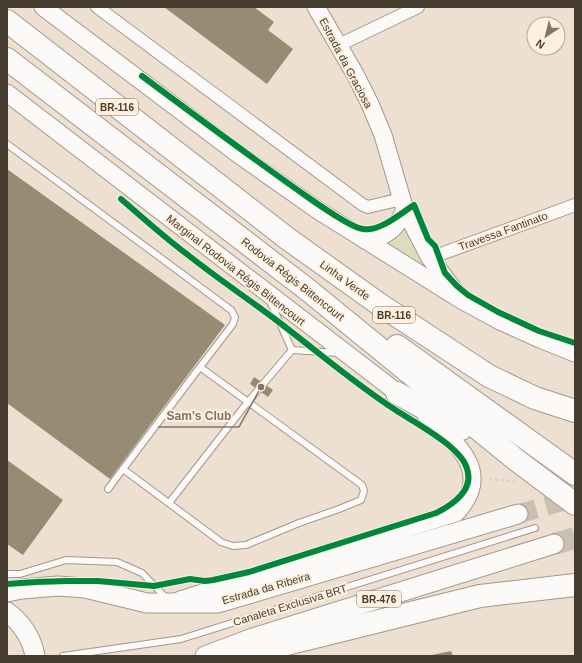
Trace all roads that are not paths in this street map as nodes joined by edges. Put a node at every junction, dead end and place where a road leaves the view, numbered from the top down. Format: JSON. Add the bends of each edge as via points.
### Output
{"nodes":[{"id":1,"x":43,"y":7,"type":"edge"},
{"id":2,"x":96,"y":7,"type":"edge"},
{"id":3,"x":316,"y":7,"type":"edge"},
{"id":4,"x":418,"y":7,"type":"edge"},
{"id":5,"x":7,"y":21,"type":"edge"},
{"id":6,"x":339,"y":45,"type":"junction"},
{"id":7,"x":7,"y":59,"type":"edge"},
{"id":8,"x":7,"y":93,"type":"edge"},
{"id":9,"x":7,"y":144,"type":"edge"},
{"id":10,"x":404,"y":205,"type":"junction"},
{"id":11,"x":575,"y":205,"type":"edge"},
{"id":12,"x":365,"y":240,"type":"junction"},
{"id":13,"x":430,"y":258,"type":"junction"},
{"id":14,"x":308,"y":290,"type":"junction"},
{"id":15,"x":266,"y":293,"type":"junction"},
{"id":16,"x":463,"y":301,"type":"junction"},
{"id":17,"x":292,"y":350,"type":"junction"},
{"id":18,"x":575,"y":353,"type":"edge"},
{"id":19,"x":345,"y":354,"type":"junction"},
{"id":20,"x":200,"y":367,"type":"junction"},
{"id":21,"x":398,"y":392,"type":"junction"},
{"id":22,"x":247,"y":403,"type":"junction"},
{"id":23,"x":575,"y":411,"type":"edge"},
{"id":24,"x":515,"y":459,"type":"junction"},
{"id":25,"x":123,"y":469,"type":"junction"},
{"id":26,"x":575,"y":474,"type":"edge"},
{"id":27,"x":108,"y":489,"type":"dead end"},
{"id":28,"x":169,"y":504,"type":"junction"},
{"id":29,"x":575,"y":504,"type":"edge"},
{"id":30,"x":518,"y":514,"type":"tunnel mouth"},
{"id":31,"x":535,"y":528,"type":"dead end"},
{"id":32,"x":554,"y":544,"type":"tunnel mouth"},
{"id":33,"x":7,"y":574,"type":"edge"},
{"id":34,"x":575,"y":585,"type":"edge"},
{"id":35,"x":7,"y":592,"type":"edge"},
{"id":36,"x":170,"y":603,"type":"junction"},
{"id":37,"x":7,"y":612,"type":"edge"},
{"id":38,"x":35,"y":656,"type":"edge"},
{"id":39,"x":63,"y":656,"type":"edge"},
{"id":40,"x":205,"y":656,"type":"edge"},
{"id":41,"x":231,"y":656,"type":"edge"}],
"edges":[{"from":1,"to":12,"type":"main road","via":[[279,184]]},
{"from":2,"to":10,"type":"street","via":[[363,205]]},
{"from":3,"to":6,"type":"main road","name":"Estrada da Graciosa"},
{"from":4,"to":6,"type":"street"},
{"from":5,"to":23,"type":"highway","name":"Linha Verde","number":"BR-116","via":[[288,239],[378,304],[488,376],[535,398]]},
{"from":6,"to":10,"type":"main road","name":"Estrada da Graciosa","via":[[380,129]]},
{"from":7,"to":14,"type":"highway","name":"Rodovia Régis Bittencourt","number":"BR-116"},
{"from":8,"to":15,"type":"main road","name":"Marginal Rodovia Régis Bittencourt"},
{"from":9,"to":20,"type":"lane","via":[[231,310],[235,317],[233,324]]},
{"from":10,"to":12,"type":"main road","via":[[401,219],[392,229],[376,239]]},
{"from":10,"to":13,"type":"main road","name":"Estrada da Graciosa"},
{"from":11,"to":13,"type":"street","name":"Travessa Fantinato"},
{"from":12,"to":16,"type":"main road"},
{"from":13,"to":16,"type":"main road","name":"Estrada da Graciosa"},
{"from":14,"to":24,"type":"highway","name":"Rodovia Régis Bittencourt","number":"BR-116"},
{"from":14,"to":26,"type":"highway","number":"BR-116","via":[[359,319]]},
{"from":15,"to":17,"type":"lane"},
{"from":15,"to":19,"type":"main road","name":"Marginal Rodovia Régis Bittencourt"},
{"from":16,"to":18,"type":"main road","via":[[500,321]]},
{"from":17,"to":19,"type":"lane"},
{"from":17,"to":22,"type":"lane"},
{"from":19,"to":21,"type":"main road","name":"Marginal Rodovia Régis Bittencourt"},
{"from":20,"to":22,"type":"lane"},
{"from":20,"to":25,"type":"lane"},
{"from":21,"to":24,"type":"highway"},
{"from":21,"to":36,"type":"main road","name":"Marginal Rodovia Régis Bittencourt","via":[[462,450],[470,464],[470,492],[456,513]]},
{"from":22,"to":28,"type":"lane"},
{"from":22,"to":28,"type":"lane","via":[[362,484],[362,500],[246,545],[233,546],[221,542]]},
{"from":24,"to":29,"type":"highway","name":"Rodovia Régis Bittencourt","number":"BR-116"},
{"from":25,"to":27,"type":"lane"},
{"from":25,"to":28,"type":"lane"},
{"from":30,"to":36,"type":"main road","name":"Estrada da Ribeira","via":[[218,603]]},
{"from":31,"to":39,"type":"lane","name":"Canaleta Exclusiva BRT","via":[[181,639]]},
{"from":32,"to":40,"type":"main road","number":"BR-476","via":[[253,638]]},
{"from":33,"to":36,"type":"lane","via":[[20,574],[66,560],[117,562],[142,573]]},
{"from":34,"to":41,"type":"highway","via":[[480,596]]},
{"from":35,"to":36,"type":"main road","name":"Estrada da Ribeira","via":[[58,586],[85,588],[148,603]]},
{"from":37,"to":38,"type":"main road","via":[[27,634]]}]}
